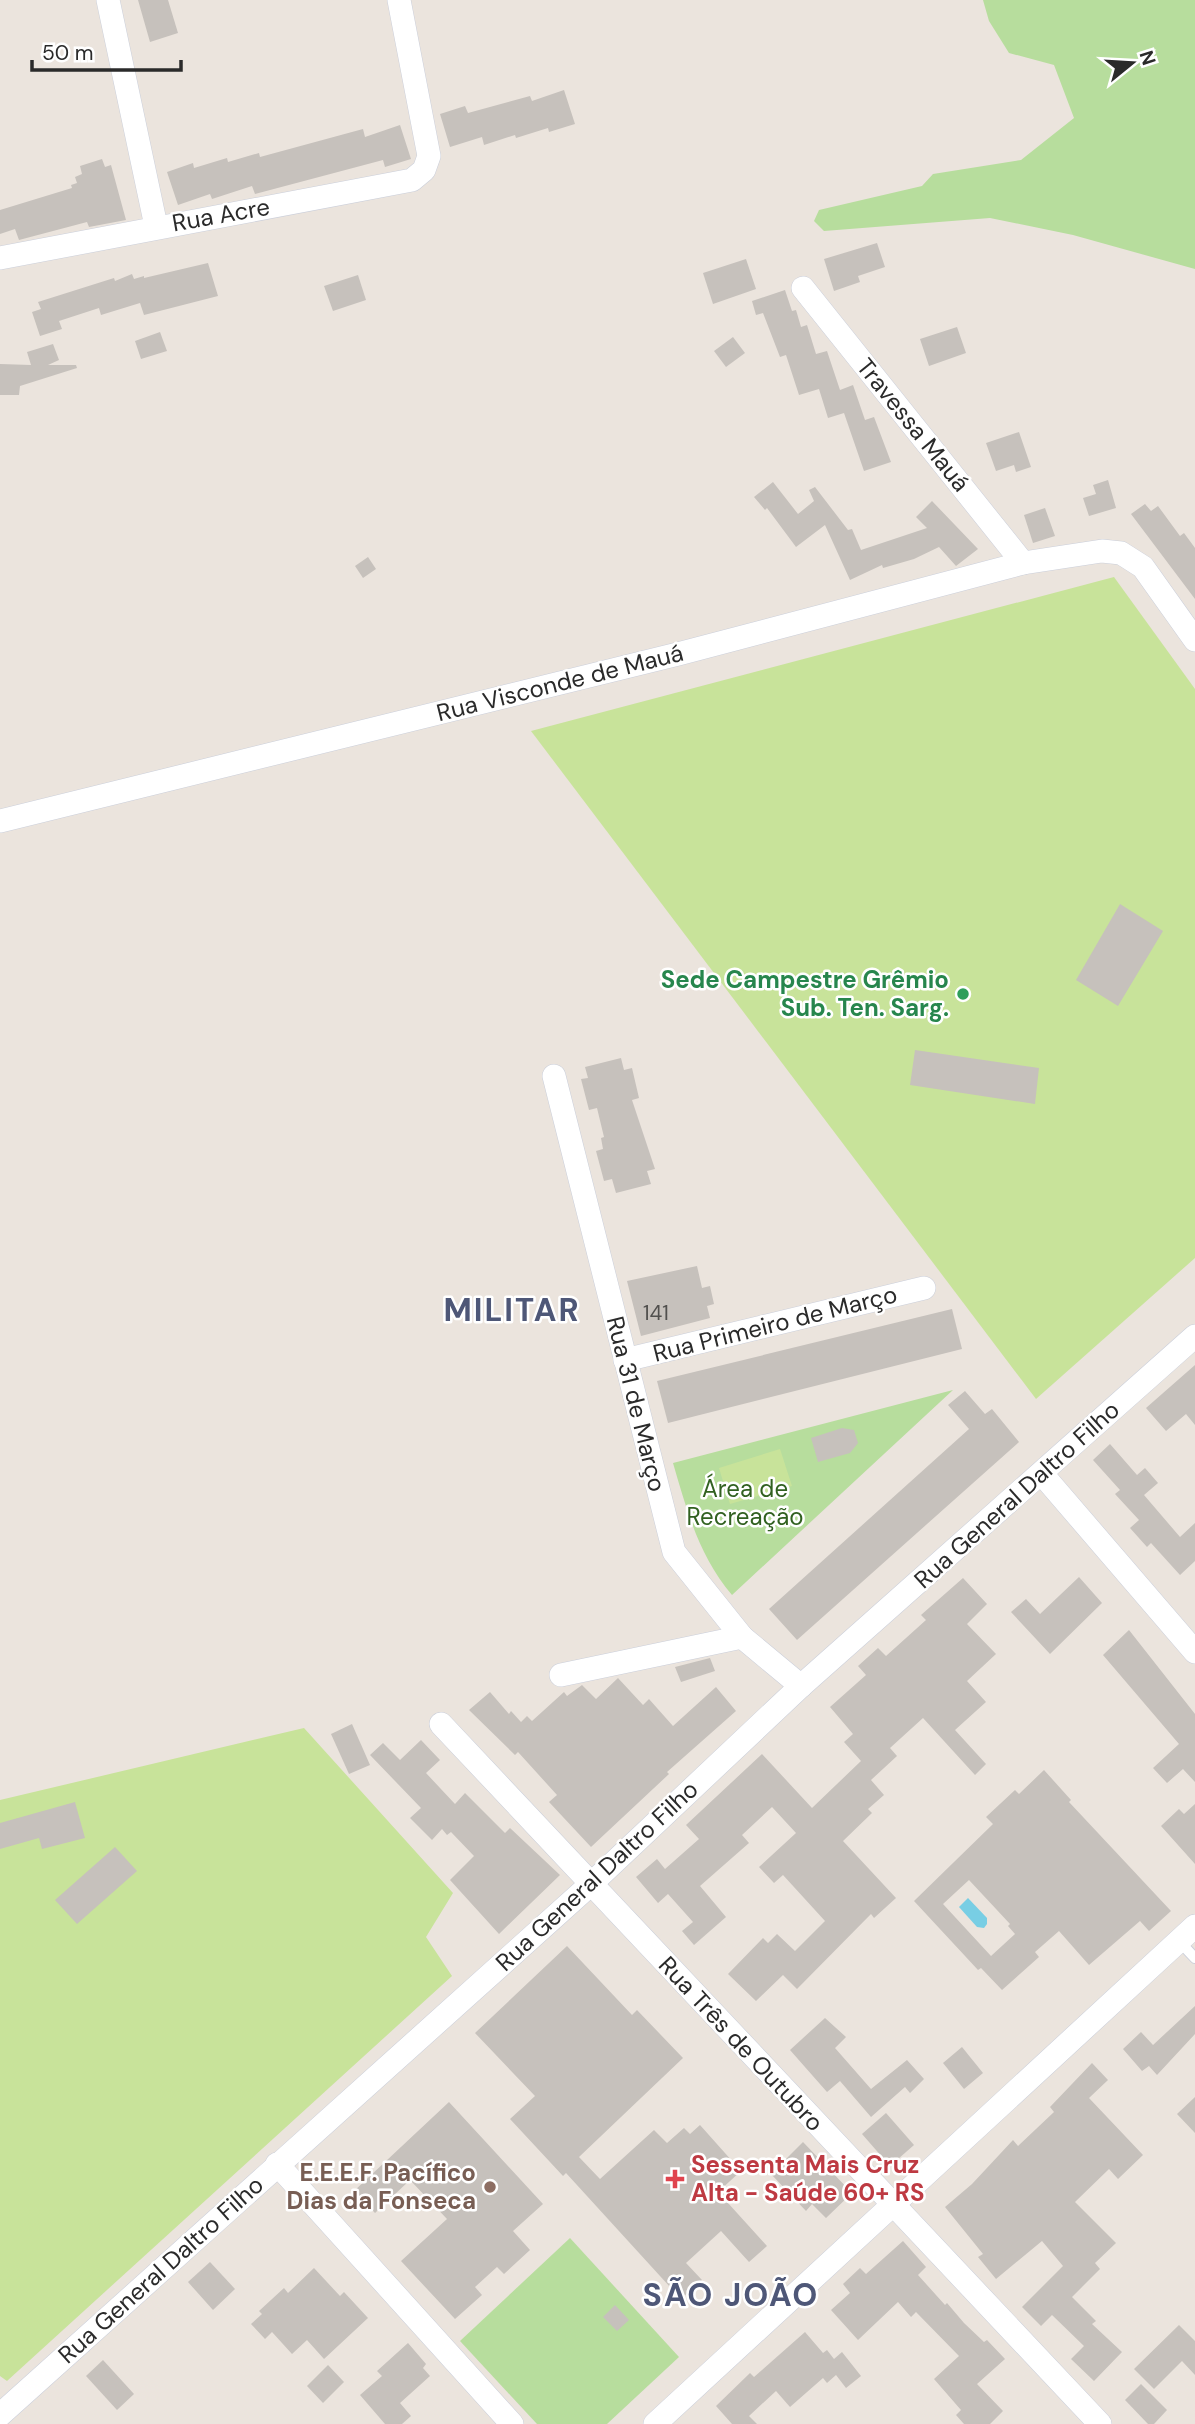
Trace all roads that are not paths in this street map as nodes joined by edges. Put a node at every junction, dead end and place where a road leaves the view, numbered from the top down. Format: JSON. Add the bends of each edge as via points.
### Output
{"nodes":[{"id":1,"x":108,"y":0,"type":"edge"},
{"id":2,"x":399,"y":0,"type":"edge"},
{"id":3,"x":156,"y":226,"type":"junction"},
{"id":4,"x":0,"y":258,"type":"edge"},
{"id":5,"x":803,"y":288,"type":"dead end"},
{"id":6,"x":1023,"y":563,"type":"junction"},
{"id":7,"x":1195,"y":640,"type":"edge"},
{"id":8,"x":0,"y":821,"type":"edge"},
{"id":9,"x":554,"y":1076,"type":"dead end"},
{"id":10,"x":924,"y":1287,"type":"dead end"},
{"id":11,"x":1195,"y":1336,"type":"edge"},
{"id":12,"x":625,"y":1360,"type":"junction"},
{"id":13,"x":1042,"y":1474,"type":"junction"},
{"id":14,"x":742,"y":1637,"type":"junction"},
{"id":15,"x":1195,"y":1652,"type":"edge"},
{"id":16,"x":561,"y":1675,"type":"dead end"},
{"id":17,"x":801,"y":1686,"type":"junction"},
{"id":18,"x":441,"y":1724,"type":"dead end"},
{"id":19,"x":591,"y":1884,"type":"junction"},
{"id":20,"x":1187,"y":1934,"type":"edge"},
{"id":21,"x":1195,"y":1958,"type":"edge"},
{"id":22,"x":277,"y":2164,"type":"junction"},
{"id":23,"x":891,"y":2204,"type":"junction"},
{"id":24,"x":0,"y":2416,"type":"edge"},
{"id":25,"x":512,"y":2424,"type":"edge"},
{"id":26,"x":655,"y":2424,"type":"edge"},
{"id":27,"x":1100,"y":2424,"type":"edge"}],
"edges":[{"from":1,"to":3,"type":"street"},
{"from":2,"to":3,"type":"street","name":"Rua Acre","via":[[429,156],[425,170],[412,180]]},
{"from":3,"to":4,"type":"street","name":"Rua Acre"},
{"from":5,"to":6,"type":"street","name":"Travessa Mauá"},
{"from":6,"to":7,"type":"street","name":"Rua Visconde de Mauá","via":[[1102,551],[1121,554],[1143,567]]},
{"from":6,"to":8,"type":"street","name":"Rua Visconde de Mauá","via":[[678,654]]},
{"from":9,"to":12,"type":"street","name":"Rua 31 de Março"},
{"from":10,"to":12,"type":"street","name":"Rua Primeiro de Março"},
{"from":11,"to":13,"type":"street","name":"Rua General Daltro Filho"},
{"from":12,"to":14,"type":"street","name":"Rua 31 de Março","via":[[674,1552]]},
{"from":13,"to":15,"type":"street"},
{"from":13,"to":17,"type":"street","name":"Rua General Daltro Filho"},
{"from":14,"to":16,"type":"street"},
{"from":14,"to":17,"type":"street","name":"Rua 31 de Março"},
{"from":17,"to":19,"type":"street","name":"Rua General Daltro Filho"},
{"from":18,"to":19,"type":"street","name":"Rua Três de Outubro"},
{"from":19,"to":22,"type":"street","name":"Rua General Daltro Filho"},
{"from":19,"to":23,"type":"street","name":"Rua Três de Outubro"},
{"from":20,"to":21,"type":"lane"},
{"from":20,"to":23,"type":"street"},
{"from":22,"to":24,"type":"street","name":"Rua General Daltro Filho"},
{"from":22,"to":25,"type":"street"},
{"from":23,"to":26,"type":"street"},
{"from":23,"to":27,"type":"street","name":"Rua Três de Outubro"}]}
